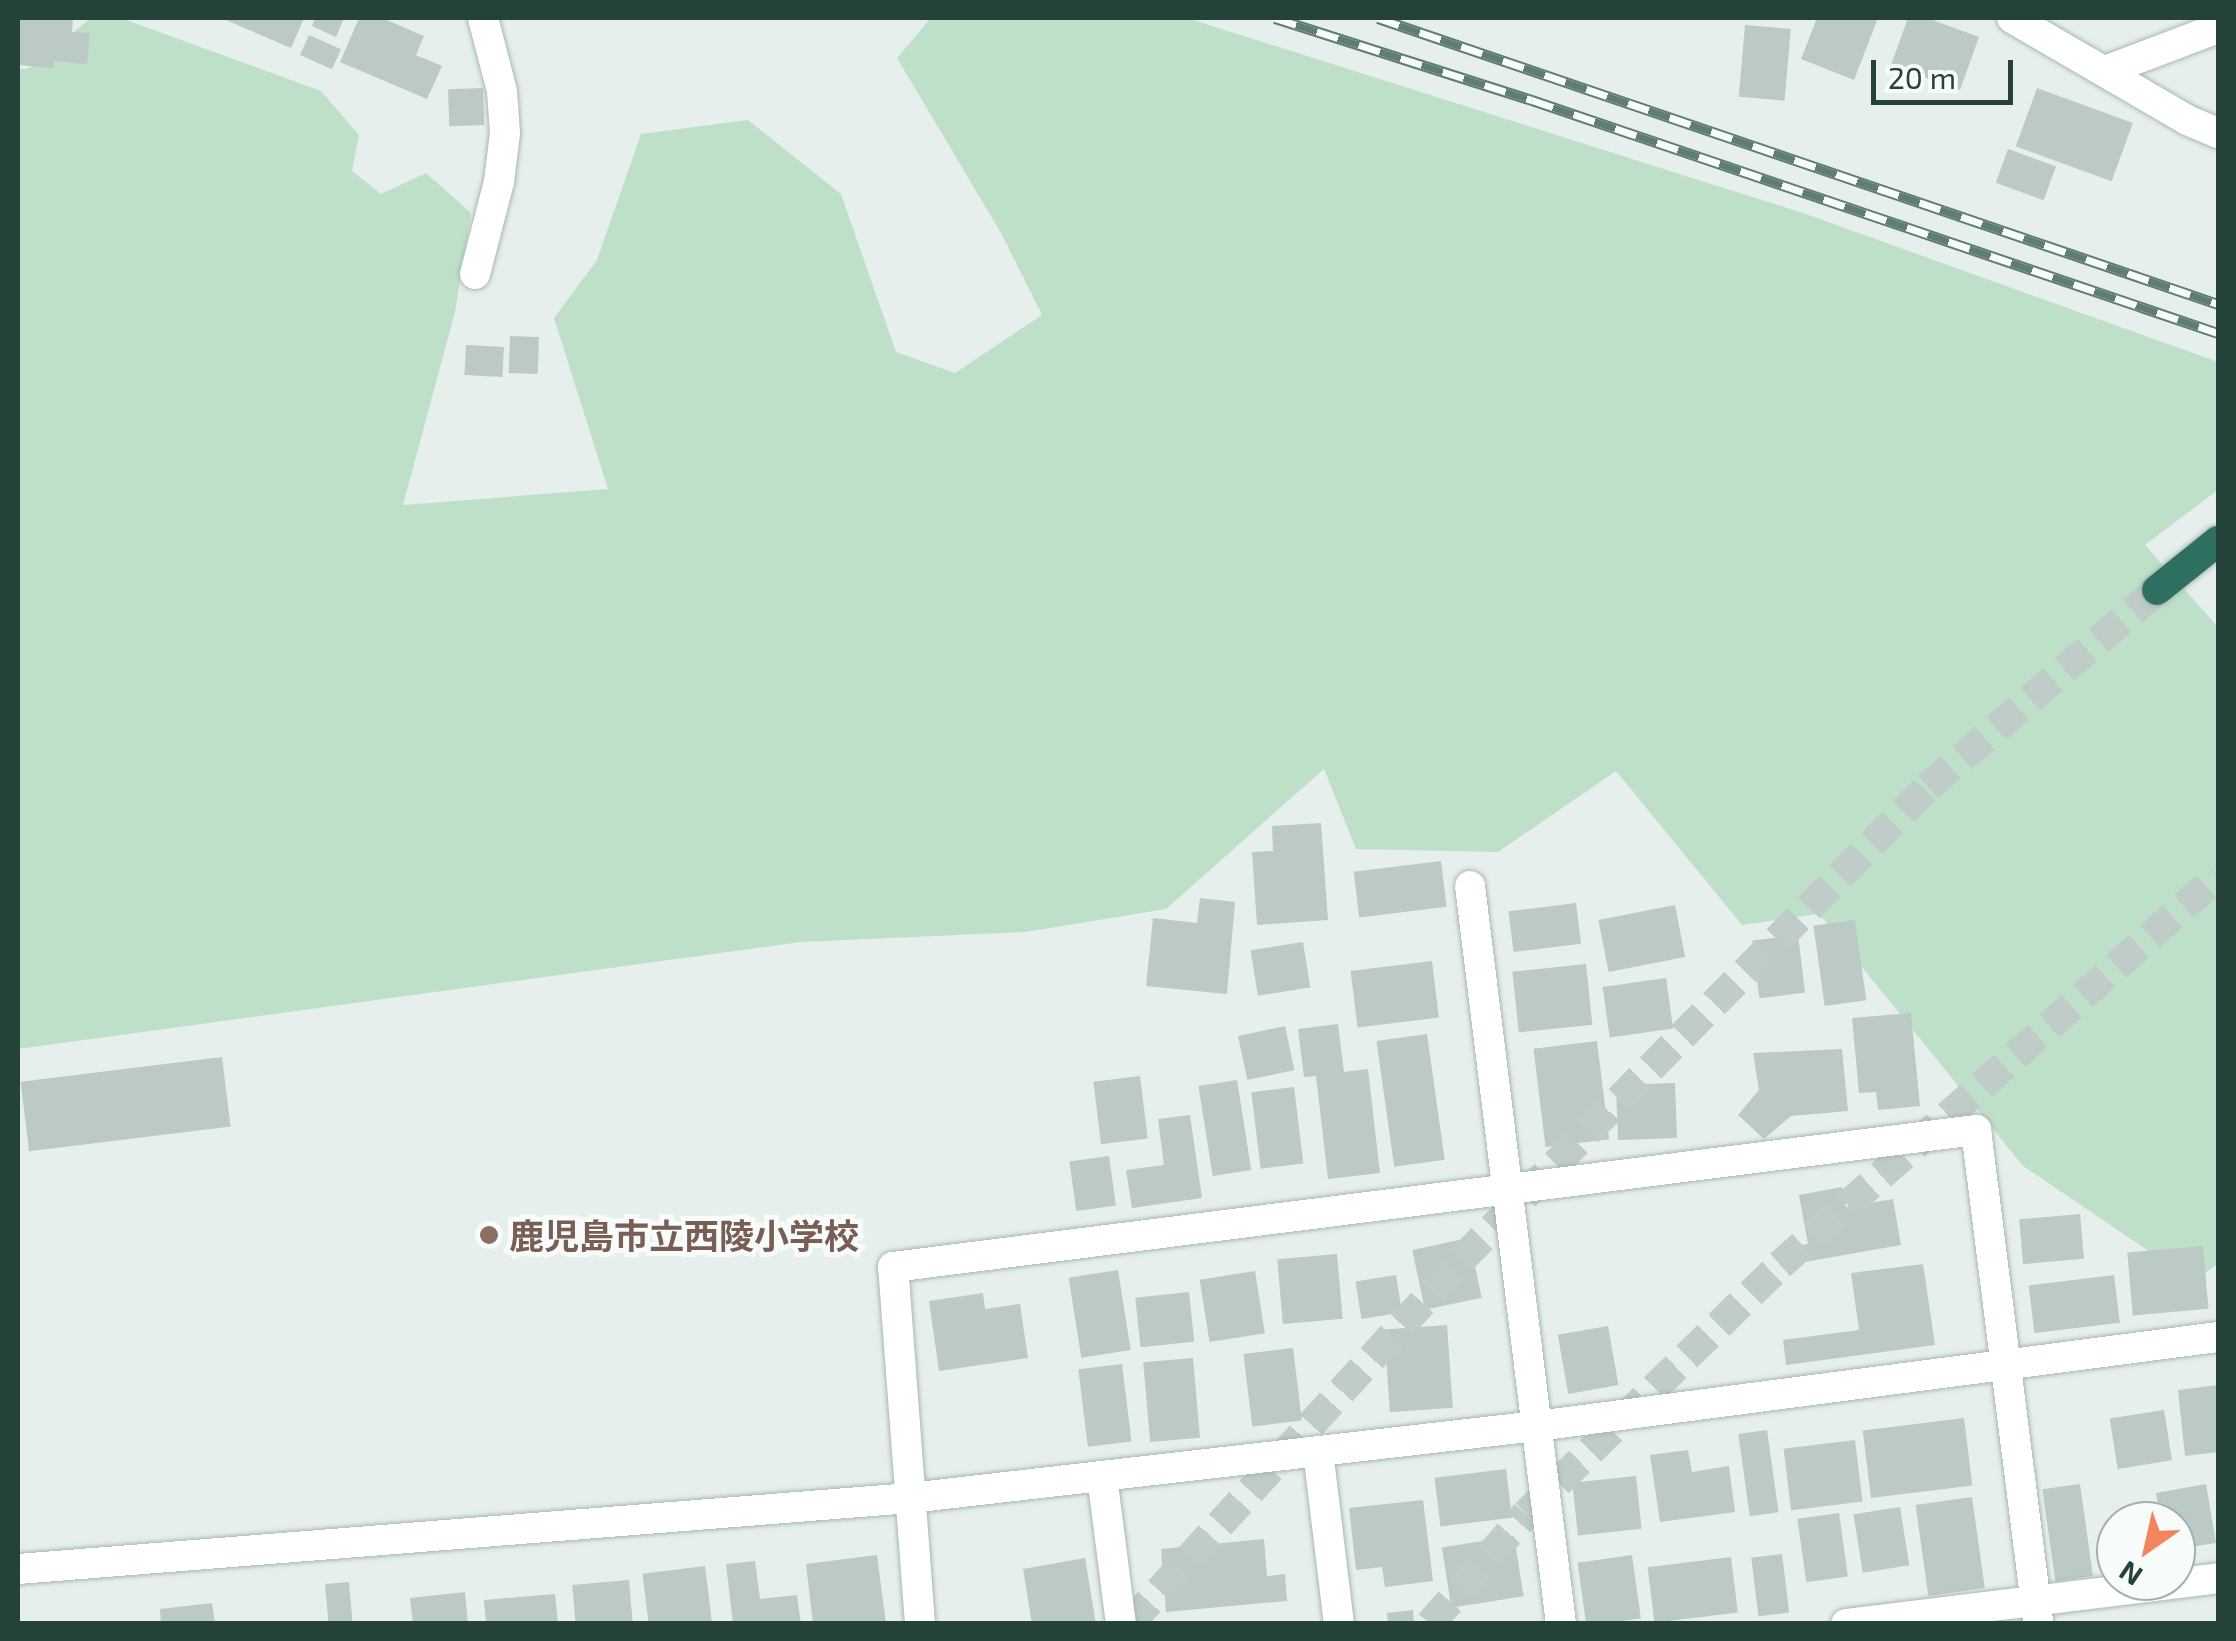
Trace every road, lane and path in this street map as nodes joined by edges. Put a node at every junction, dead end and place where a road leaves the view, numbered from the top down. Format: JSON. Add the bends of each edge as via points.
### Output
{"nodes":[{"id":1,"x":482,"y":18,"type":"edge"},
{"id":2,"x":2012,"y":18,"type":"edge"},
{"id":3,"x":2218,"y":28,"type":"edge"},
{"id":4,"x":2105,"y":71,"type":"junction"},
{"id":5,"x":2218,"y":132,"type":"edge"},
{"id":6,"x":475,"y":274,"type":"dead end"},
{"id":7,"x":2218,"y":541,"type":"edge"},
{"id":8,"x":2156,"y":590,"type":"tunnel mouth"},
{"id":9,"x":1470,"y":886,"type":"dead end"},
{"id":10,"x":1508,"y":1190,"type":"junction"},
{"id":11,"x":2218,"y":1337,"type":"edge"},
{"id":12,"x":2005,"y":1365,"type":"junction"},
{"id":13,"x":1537,"y":1426,"type":"junction"},
{"id":14,"x":1318,"y":1451,"type":"junction"},
{"id":15,"x":1102,"y":1476,"type":"junction"},
{"id":16,"x":910,"y":1498,"type":"junction"},
{"id":17,"x":18,"y":1570,"type":"edge"},
{"id":18,"x":2218,"y":1578,"type":"edge"},
{"id":19,"x":2036,"y":1612,"type":"edge"},
{"id":20,"x":920,"y":1624,"type":"edge"},
{"id":21,"x":1121,"y":1624,"type":"edge"},
{"id":22,"x":1339,"y":1624,"type":"edge"},
{"id":23,"x":1561,"y":1624,"type":"edge"},
{"id":24,"x":1846,"y":1624,"type":"edge"}],
"edges":[{"from":1,"to":6,"type":"street","via":[[502,91],[505,133]]},
{"from":2,"to":4,"type":"street"},
{"from":3,"to":4,"type":"street"},
{"from":4,"to":5,"type":"street"},
{"from":7,"to":8,"type":"highway"},
{"from":9,"to":10,"type":"street"},
{"from":10,"to":12,"type":"street","via":[[1976,1130]]},
{"from":10,"to":13,"type":"street"},
{"from":10,"to":16,"type":"street","via":[[893,1266]]},
{"from":11,"to":12,"type":"street"},
{"from":12,"to":13,"type":"street"},
{"from":12,"to":19,"type":"street"},
{"from":13,"to":14,"type":"street"},
{"from":13,"to":23,"type":"street"},
{"from":14,"to":15,"type":"street"},
{"from":14,"to":22,"type":"street"},
{"from":15,"to":16,"type":"street"},
{"from":15,"to":21,"type":"street"},
{"from":16,"to":17,"type":"street"},
{"from":16,"to":20,"type":"street"},
{"from":18,"to":19,"type":"street"},
{"from":19,"to":24,"type":"street"}]}
